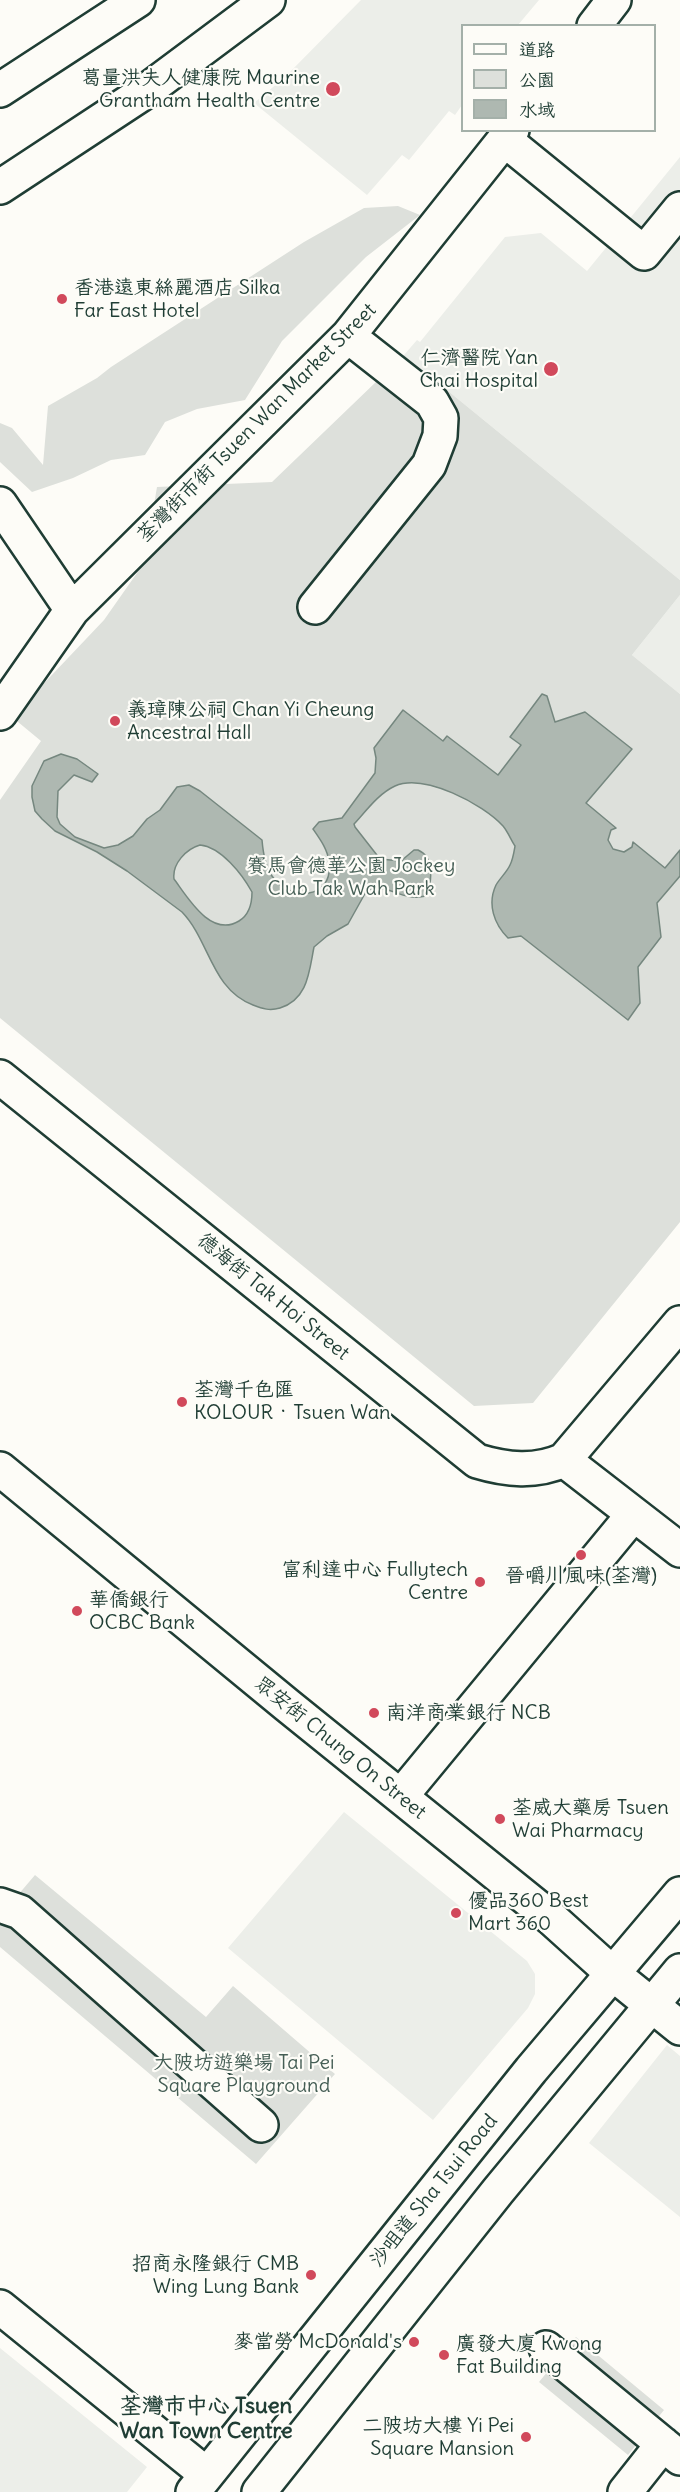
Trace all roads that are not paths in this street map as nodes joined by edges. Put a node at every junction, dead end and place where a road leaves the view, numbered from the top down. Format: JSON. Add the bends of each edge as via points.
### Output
{"nodes":[{"id":1,"x":138,"y":0,"type":"edge"},
{"id":2,"x":268,"y":0,"type":"edge"},
{"id":3,"x":614,"y":0,"type":"edge"},
{"id":4,"x":596,"y":24,"type":"edge"},
{"id":5,"x":0,"y":90,"type":"edge"},
{"id":6,"x":508,"y":135,"type":"edge"},
{"id":7,"x":0,"y":187,"type":"edge"},
{"id":8,"x":680,"y":209,"type":"edge"},
{"id":9,"x":348,"y":336,"type":"junction"},
{"id":10,"x":0,"y":504,"type":"edge"},
{"id":11,"x":315,"y":607,"type":"dead end"},
{"id":12,"x":72,"y":610,"type":"junction"},
{"id":13,"x":0,"y":713,"type":"edge"},
{"id":14,"x":0,"y":1077,"type":"edge"},
{"id":15,"x":680,"y":1323,"type":"edge"},
{"id":16,"x":564,"y":1460,"type":"junction"},
{"id":17,"x":0,"y":1469,"type":"edge"},
{"id":18,"x":633,"y":1515,"type":"junction"},
{"id":19,"x":680,"y":1550,"type":"edge"},
{"id":20,"x":401,"y":1797,"type":"junction"},
{"id":21,"x":680,"y":1894,"type":"edge"},
{"id":22,"x":0,"y":1905,"type":"edge"},
{"id":23,"x":680,"y":1971,"type":"edge"},
{"id":24,"x":612,"y":1973,"type":"junction"},
{"id":25,"x":652,"y":2005,"type":"junction"},
{"id":26,"x":680,"y":2028,"type":"edge"},
{"id":27,"x":261,"y":2126,"type":"dead end"},
{"id":28,"x":0,"y":2307,"type":"edge"},
{"id":29,"x":546,"y":2348,"type":"dead end"},
{"id":30,"x":671,"y":2451,"type":"edge"},
{"id":31,"x":200,"y":2483,"type":"edge"},
{"id":32,"x":259,"y":2492,"type":"edge"},
{"id":33,"x":625,"y":2492,"type":"edge"}],
"edges":[{"from":1,"to":5,"type":"street"},
{"from":2,"to":7,"type":"street","via":[[146,91]]},
{"from":3,"to":4,"type":"street"},
{"from":6,"to":8,"type":"street","via":[[644,253]]},
{"from":6,"to":9,"type":"street","name":"荃灣街市街 Tsuen Wan Market Street"},
{"from":9,"to":11,"type":"street","via":[[432,402],[441,418],[440,436],[429,465]]},
{"from":9,"to":12,"type":"street","name":"荃灣街市街 Tsuen Wan Market Street"},
{"from":10,"to":12,"type":"street"},
{"from":12,"to":13,"type":"street","name":"荃灣街市街 Tsuen Wan Market Street"},
{"from":14,"to":16,"type":"street","name":"德海街 Tak Hoi Street","via":[[477,1461],[503,1469],[520,1469],[548,1467]]},
{"from":15,"to":16,"type":"street"},
{"from":16,"to":18,"type":"street"},
{"from":17,"to":20,"type":"street","name":"眾安街 Chung On Street"},
{"from":18,"to":19,"type":"street"},
{"from":18,"to":20,"type":"street"},
{"from":20,"to":24,"type":"street","name":"眾安街 Chung On Street","via":[[575,1938]]},
{"from":21,"to":24,"type":"street","name":"沙咀道 Sha Tsui Road"},
{"from":22,"to":27,"type":"street","via":[[20,1912]]},
{"from":23,"to":25,"type":"street"},
{"from":24,"to":25,"type":"street","name":"眾安街 Chung On Street"},
{"from":24,"to":31,"type":"street","name":"沙咀道 Sha Tsui Road"},
{"from":25,"to":26,"type":"street","name":"眾安街 Chung On Street"},
{"from":25,"to":32,"type":"street","via":[[491,2199]]},
{"from":28,"to":31,"type":"street"},
{"from":29,"to":30,"type":"street"},
{"from":30,"to":33,"type":"street"}]}
